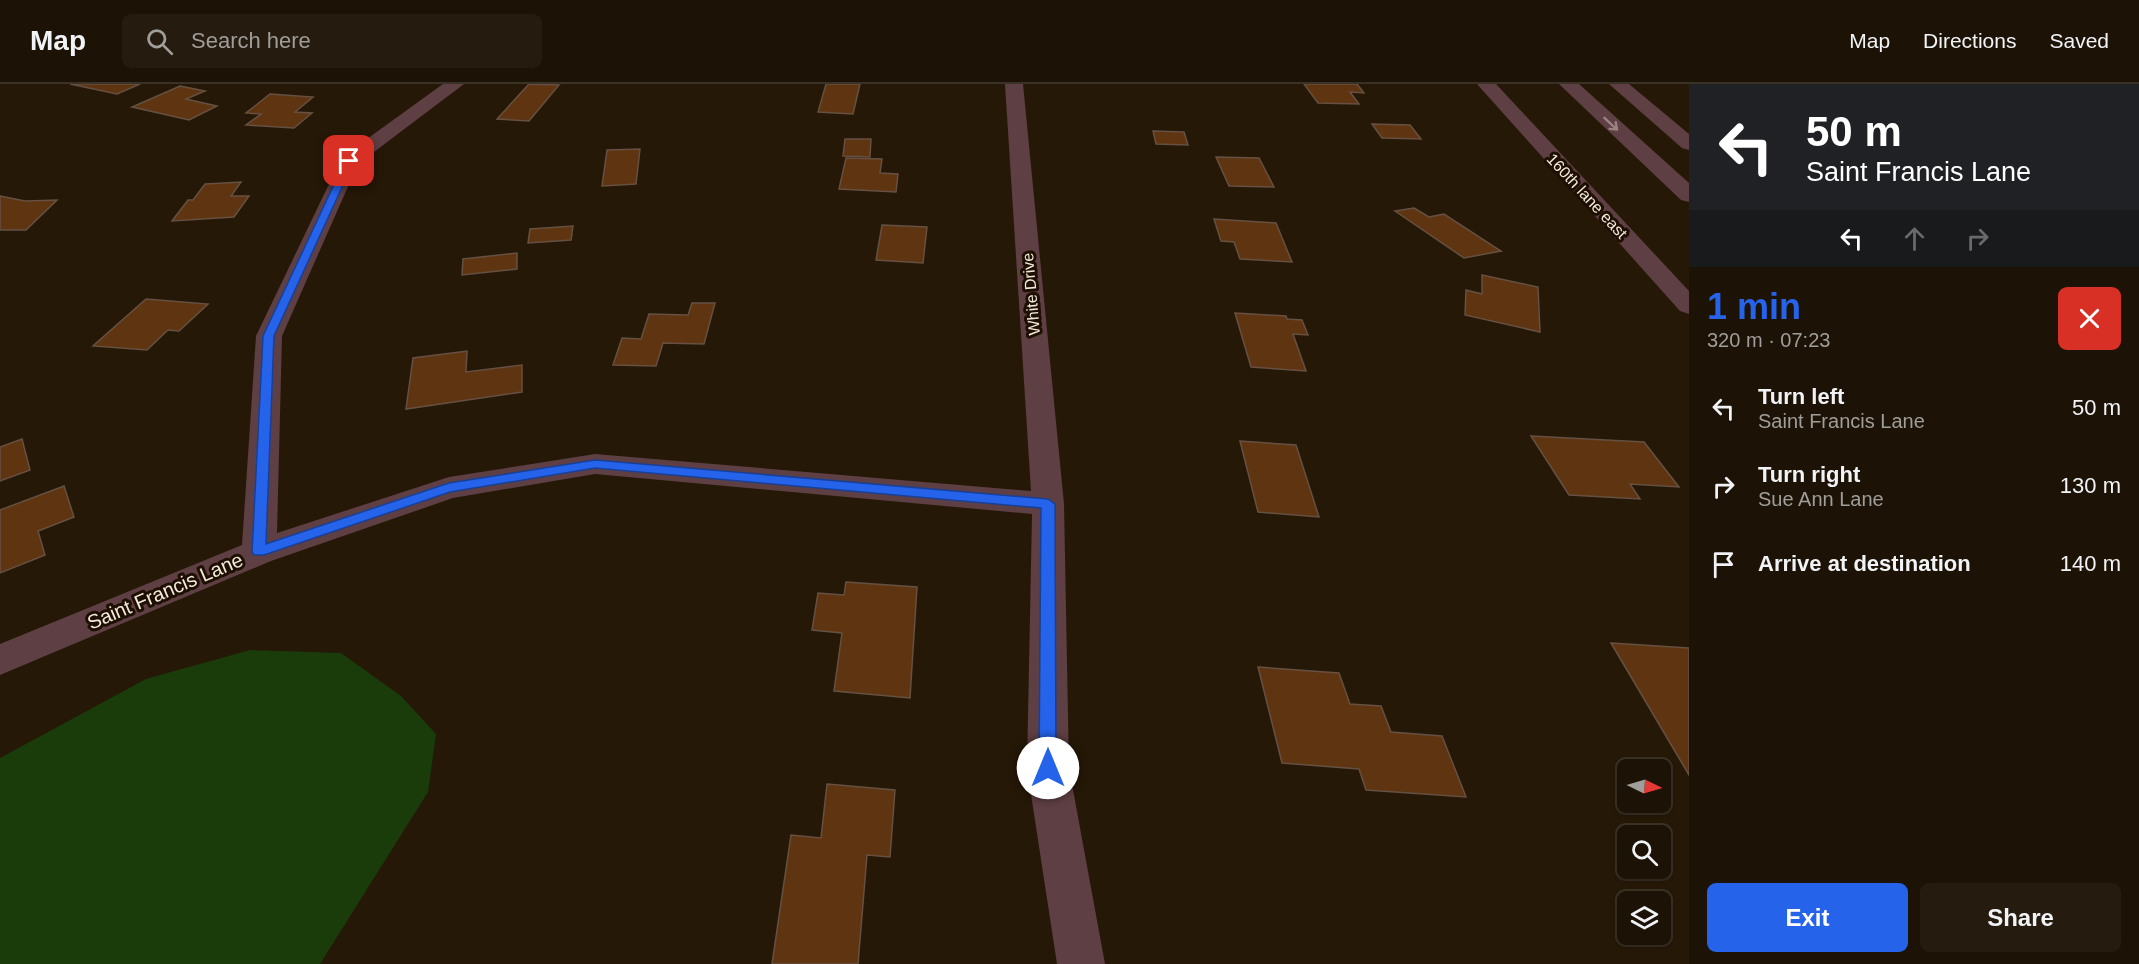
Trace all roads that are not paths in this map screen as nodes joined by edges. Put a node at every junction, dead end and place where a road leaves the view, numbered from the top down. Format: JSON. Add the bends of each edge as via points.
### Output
{"nodes":[{"id":1,"x":455,"y":84,"type":"edge"},
{"id":2,"x":1014,"y":84,"type":"edge"},
{"id":3,"x":1486,"y":84,"type":"edge"},
{"id":4,"x":1568,"y":84,"type":"edge"},
{"id":5,"x":1618,"y":84,"type":"edge"},
{"id":6,"x":1689,"y":144,"type":"edge"},
{"id":7,"x":1689,"y":195,"type":"edge"},
{"id":8,"x":1689,"y":306,"type":"edge"},
{"id":9,"x":1048,"y":504,"type":"junction"},
{"id":10,"x":259,"y":552,"type":"junction"},
{"id":11,"x":0,"y":660,"type":"edge"},
{"id":12,"x":1082,"y":964,"type":"edge"}],
"edges":[{"from":1,"to":10,"type":"street","via":[[349,161],[269,336]]},
{"from":2,"to":9,"type":"street","name":"White Drive"},
{"from":3,"to":8,"type":"street","name":"160th lane east"},
{"from":4,"to":7,"type":"street","one_way":true},
{"from":5,"to":6,"type":"street"},
{"from":9,"to":10,"type":"street","name":"Saint Francis Lane","via":[[595,464],[449,488]]},
{"from":9,"to":12,"type":"street","via":[[1048,768]]},
{"from":10,"to":11,"type":"street","name":"Saint Francis Lane"}]}
